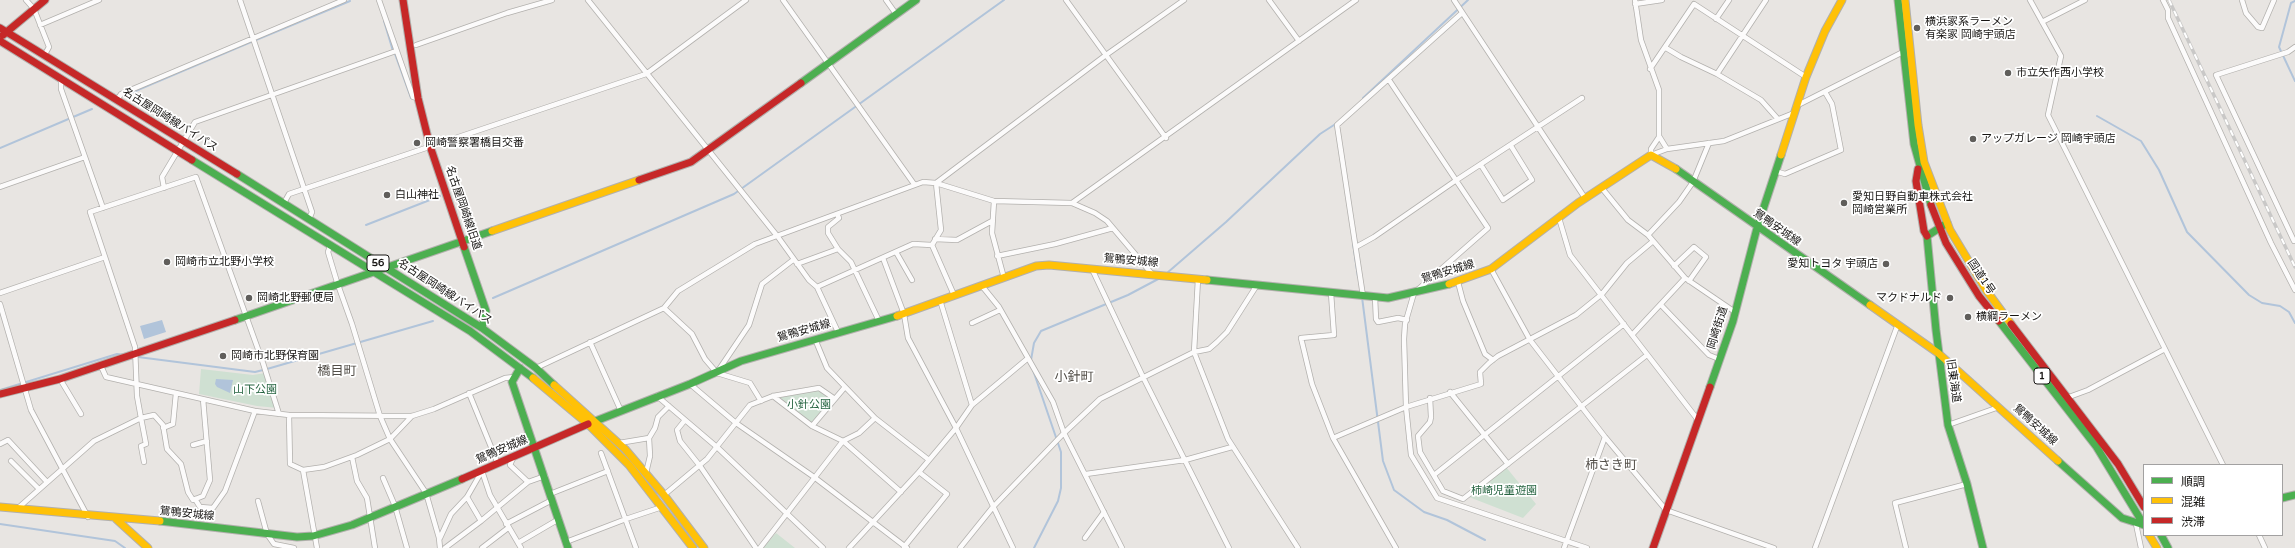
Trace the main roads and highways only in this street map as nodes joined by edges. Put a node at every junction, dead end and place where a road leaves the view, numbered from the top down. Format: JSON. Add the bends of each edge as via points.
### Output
{"nodes":[{"id":1,"x":45,"y":0,"type":"edge"},
{"id":2,"x":403,"y":0,"type":"edge"},
{"id":3,"x":916,"y":0,"type":"edge"},
{"id":4,"x":1842,"y":0,"type":"edge"},
{"id":5,"x":1898,"y":0,"type":"edge"},
{"id":6,"x":1905,"y":0,"type":"edge"},
{"id":7,"x":3,"y":30,"type":"edge"},
{"id":8,"x":0,"y":39,"type":"edge"},
{"id":9,"x":1919,"y":167,"type":"junction"},
{"id":10,"x":1947,"y":223,"type":"junction"},
{"id":11,"x":1757,"y":228,"type":"junction"},
{"id":12,"x":1939,"y":228,"type":"junction"},
{"id":13,"x":1927,"y":236,"type":"junction"},
{"id":14,"x":463,"y":240,"type":"junction"},
{"id":15,"x":386,"y":267,"type":"junction"},
{"id":16,"x":375,"y":271,"type":"junction"},
{"id":17,"x":482,"y":328,"type":"junction"},
{"id":18,"x":1938,"y":353,"type":"junction"},
{"id":19,"x":520,"y":368,"type":"junction"},
{"id":20,"x":0,"y":394,"type":"edge"},
{"id":21,"x":596,"y":421,"type":"junction"},
{"id":22,"x":588,"y":424,"type":"junction"},
{"id":23,"x":535,"y":448,"type":"junction"},
{"id":24,"x":2295,"y":495,"type":"edge"},
{"id":25,"x":2283,"y":498,"type":"edge"},
{"id":26,"x":2143,"y":505,"type":"edge"},
{"id":27,"x":0,"y":507,"type":"edge"},
{"id":28,"x":116,"y":519,"type":"junction"},
{"id":29,"x":2143,"y":523,"type":"edge"},
{"id":30,"x":2143,"y":525,"type":"edge"},
{"id":31,"x":2150,"y":536,"type":"edge"},
{"id":32,"x":2162,"y":536,"type":"edge"},
{"id":33,"x":567,"y":545,"type":"edge"},
{"id":34,"x":148,"y":548,"type":"edge"},
{"id":35,"x":693,"y":548,"type":"edge"},
{"id":36,"x":704,"y":548,"type":"edge"},
{"id":37,"x":1653,"y":548,"type":"edge"},
{"id":38,"x":1983,"y":548,"type":"edge"},
{"id":39,"x":2157,"y":548,"type":"edge"},
{"id":40,"x":2168,"y":548,"type":"edge"}],
"edges":[{"from":1,"to":7,"type":"main road"},
{"from":2,"to":14,"type":"main road","name":"名古屋岡崎線旧道","via":[[418,98],[430,146]]},
{"from":3,"to":14,"type":"main road","via":[[691,162]]},
{"from":4,"to":11,"type":"main road","name":"岡崎街道","via":[[1825,31],[1806,77]]},
{"from":5,"to":9,"type":"main road","name":"国道1号","number":"1","via":[[1914,144]]},
{"from":6,"to":10,"type":"main road","name":"国道1号","number":"1","via":[[1924,162]]},
{"from":7,"to":8,"type":"main road"},
{"from":7,"to":15,"type":"main road","name":"名古屋岡崎線バイパス","number":"56"},
{"from":8,"to":16,"type":"main road","name":"名古屋岡崎線バイパス","number":"56","via":[[330,246]]},
{"from":9,"to":12,"type":"main road","name":"国道1号","number":"1"},
{"from":9,"to":13,"type":"main road","name":"旧東海道","via":[[1916,181]]},
{"from":10,"to":12,"type":"main road"},
{"from":10,"to":26,"type":"main road","name":"国道1号","number":"1","via":[[1986,290],[2118,464]]},
{"from":11,"to":18,"type":"main road","name":"鴛鴨安城線"},
{"from":11,"to":21,"type":"main road","name":"鴛鴨安城線","via":[[1651,155],[1585,198],[1491,269],[1458,282],[1414,294],[1388,298],[1152,274],[1036,266],[904,314],[755,356]]},
{"from":11,"to":37,"type":"main road","name":"岡崎街道","via":[[1735,312]]},
{"from":12,"to":13,"type":"main road"},
{"from":12,"to":29,"type":"main road","name":"国道1号","number":"1","via":[[1979,296],[2096,446]]},
{"from":13,"to":18,"type":"main road","name":"旧東海道"},
{"from":14,"to":15,"type":"main road"},
{"from":14,"to":17,"type":"main road","name":"名古屋岡崎線旧道","via":[[486,311]]},
{"from":15,"to":16,"type":"main road"},
{"from":15,"to":17,"type":"main road","name":"名古屋岡崎線バイパス","number":"56"},
{"from":16,"to":19,"type":"main road","name":"名古屋岡崎線バイパス","number":"56","via":[[470,331]]},
{"from":16,"to":20,"type":"main road","via":[[101,366]]},
{"from":17,"to":21,"type":"main road","name":"名古屋岡崎線バイパス","number":"56","via":[[536,368]]},
{"from":18,"to":30,"type":"main road","name":"鴛鴨安城線","via":[[2122,518]]},
{"from":18,"to":38,"type":"main road","name":"旧東海道","via":[[1948,425],[1967,484]]},
{"from":19,"to":22,"type":"main road","name":"名古屋岡崎線バイパス","number":"56"},
{"from":19,"to":23,"type":"main road","via":[[512,382]]},
{"from":21,"to":22,"type":"main road","name":"鴛鴨安城線"},
{"from":21,"to":36,"type":"main road","name":"名古屋岡崎線バイパス","number":"56","via":[[620,443],[646,473]]},
{"from":22,"to":23,"type":"main road","name":"鴛鴨安城線"},
{"from":22,"to":35,"type":"main road","name":"名古屋岡崎線バイパス","number":"56","via":[[629,465]]},
{"from":23,"to":28,"type":"main road","name":"鴛鴨安城線","via":[[370,517],[313,536],[297,537]]},
{"from":23,"to":33,"type":"main road"},
{"from":24,"to":25,"type":"main road"},
{"from":27,"to":28,"type":"main road","name":"鴛鴨安城線"},
{"from":28,"to":34,"type":"main road"},
{"from":31,"to":39,"type":"main road"},
{"from":32,"to":40,"type":"main road"}]}
